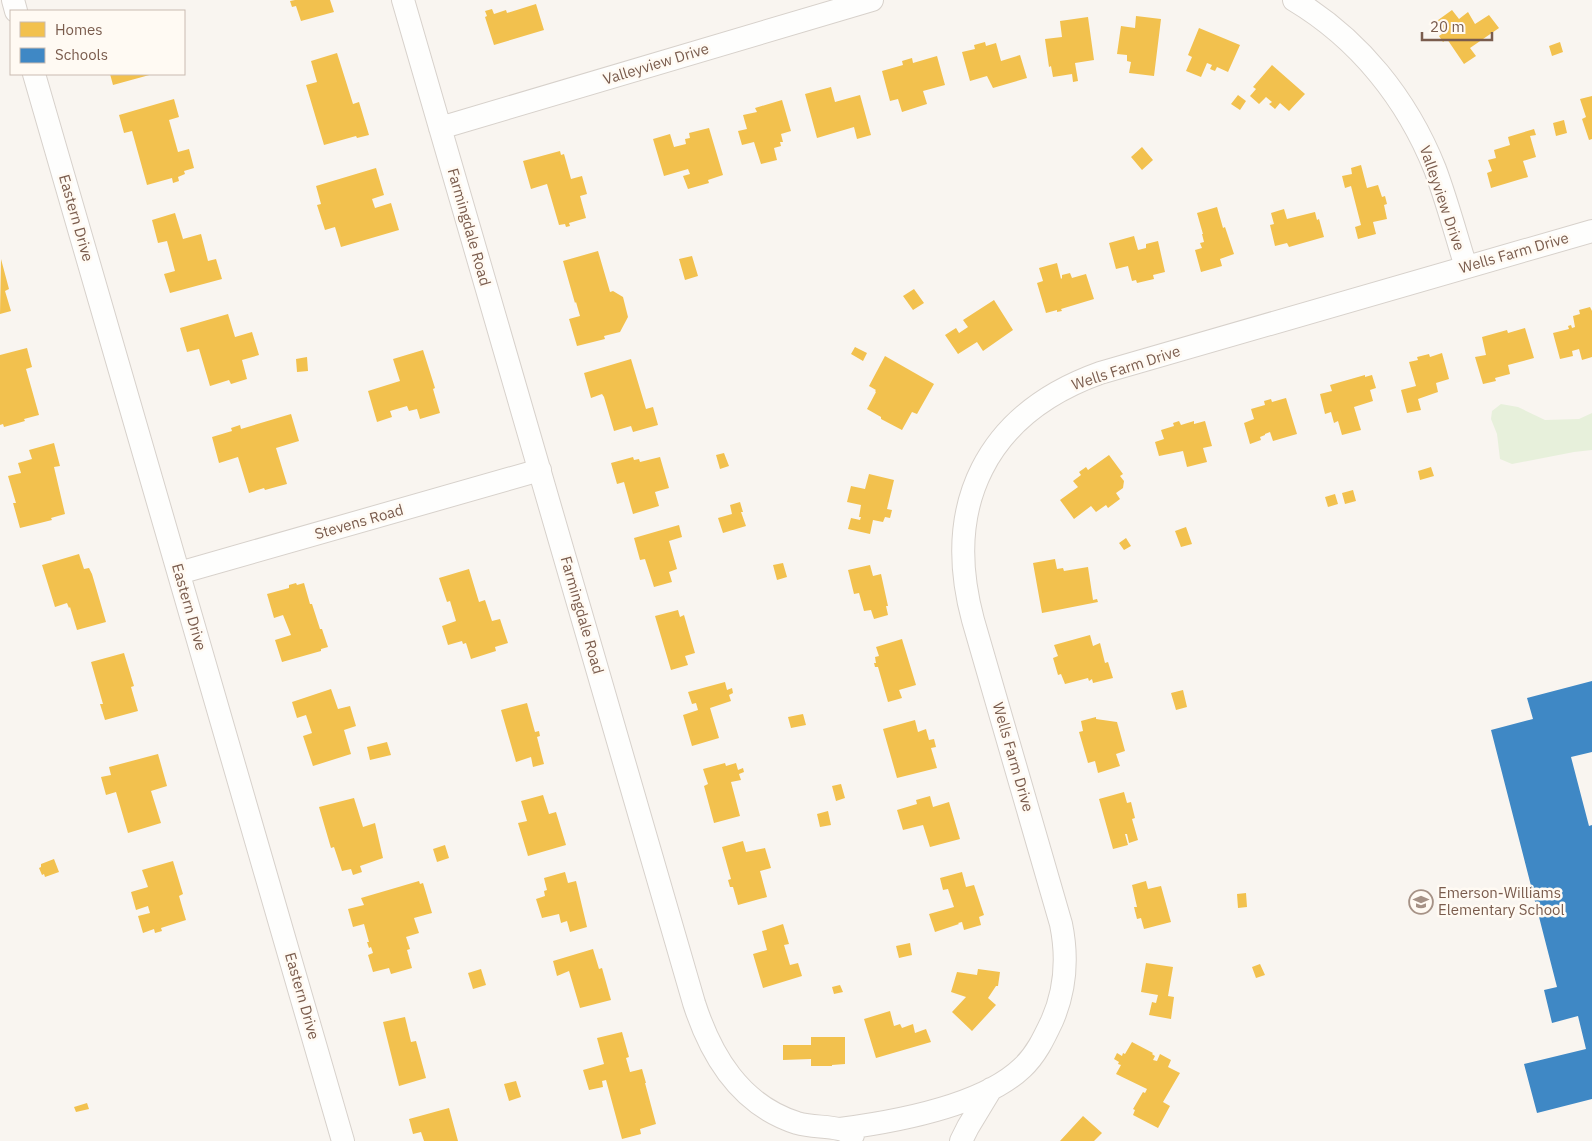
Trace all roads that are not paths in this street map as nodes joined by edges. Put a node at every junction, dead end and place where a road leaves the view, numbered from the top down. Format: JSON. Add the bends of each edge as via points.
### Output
{"nodes":[{"id":1,"x":403,"y":0,"type":"edge"},
{"id":2,"x":872,"y":0,"type":"edge"},
{"id":3,"x":1294,"y":0,"type":"edge"},
{"id":4,"x":34,"y":75,"type":"edge"},
{"id":5,"x":440,"y":128,"type":"junction"},
{"id":6,"x":1592,"y":231,"type":"edge"},
{"id":7,"x":1466,"y":267,"type":"junction"},
{"id":8,"x":540,"y":470,"type":"junction"},
{"id":9,"x":179,"y":573,"type":"junction"},
{"id":10,"x":991,"y":1089,"type":"junction"},
{"id":11,"x":840,"y":1129,"type":"junction"},
{"id":12,"x":343,"y":1141,"type":"edge"},
{"id":13,"x":867,"y":1141,"type":"edge"},
{"id":14,"x":961,"y":1141,"type":"edge"}],
"edges":[{"from":1,"to":5,"type":"street","name":"Farmingdale Road"},
{"from":2,"to":5,"type":"street","name":"Valleyview Drive"},
{"from":3,"to":7,"type":"street","name":"Valleyview Drive","via":[[1347,39],[1377,70],[1400,101],[1435,170]]},
{"from":4,"to":9,"type":"street","name":"Eastern Drive"},
{"from":5,"to":8,"type":"street","name":"Farmingdale Road"},
{"from":6,"to":7,"type":"street","name":"Wells Farm Drive"},
{"from":7,"to":10,"type":"street","name":"Wells Farm Drive","via":[[1086,378],[1051,395],[1031,410],[1006,433],[987,458],[967,515],[964,577],[973,620],[1059,916],[1066,964],[1060,1001],[1042,1042],[1022,1068]]},
{"from":8,"to":9,"type":"street","name":"Stevens Road"},
{"from":8,"to":11,"type":"street","name":"Farmingdale Road","via":[[707,1038],[739,1086],[770,1110],[795,1122]]},
{"from":9,"to":12,"type":"street","name":"Eastern Drive"},
{"from":10,"to":11,"type":"street","name":"Wells Farm Drive","via":[[923,1113],[874,1125]]},
{"from":10,"to":14,"type":"street","name":"Wells Farm Drive"},
{"from":11,"to":13,"type":"street","name":"Farmingdale Road"}]}
